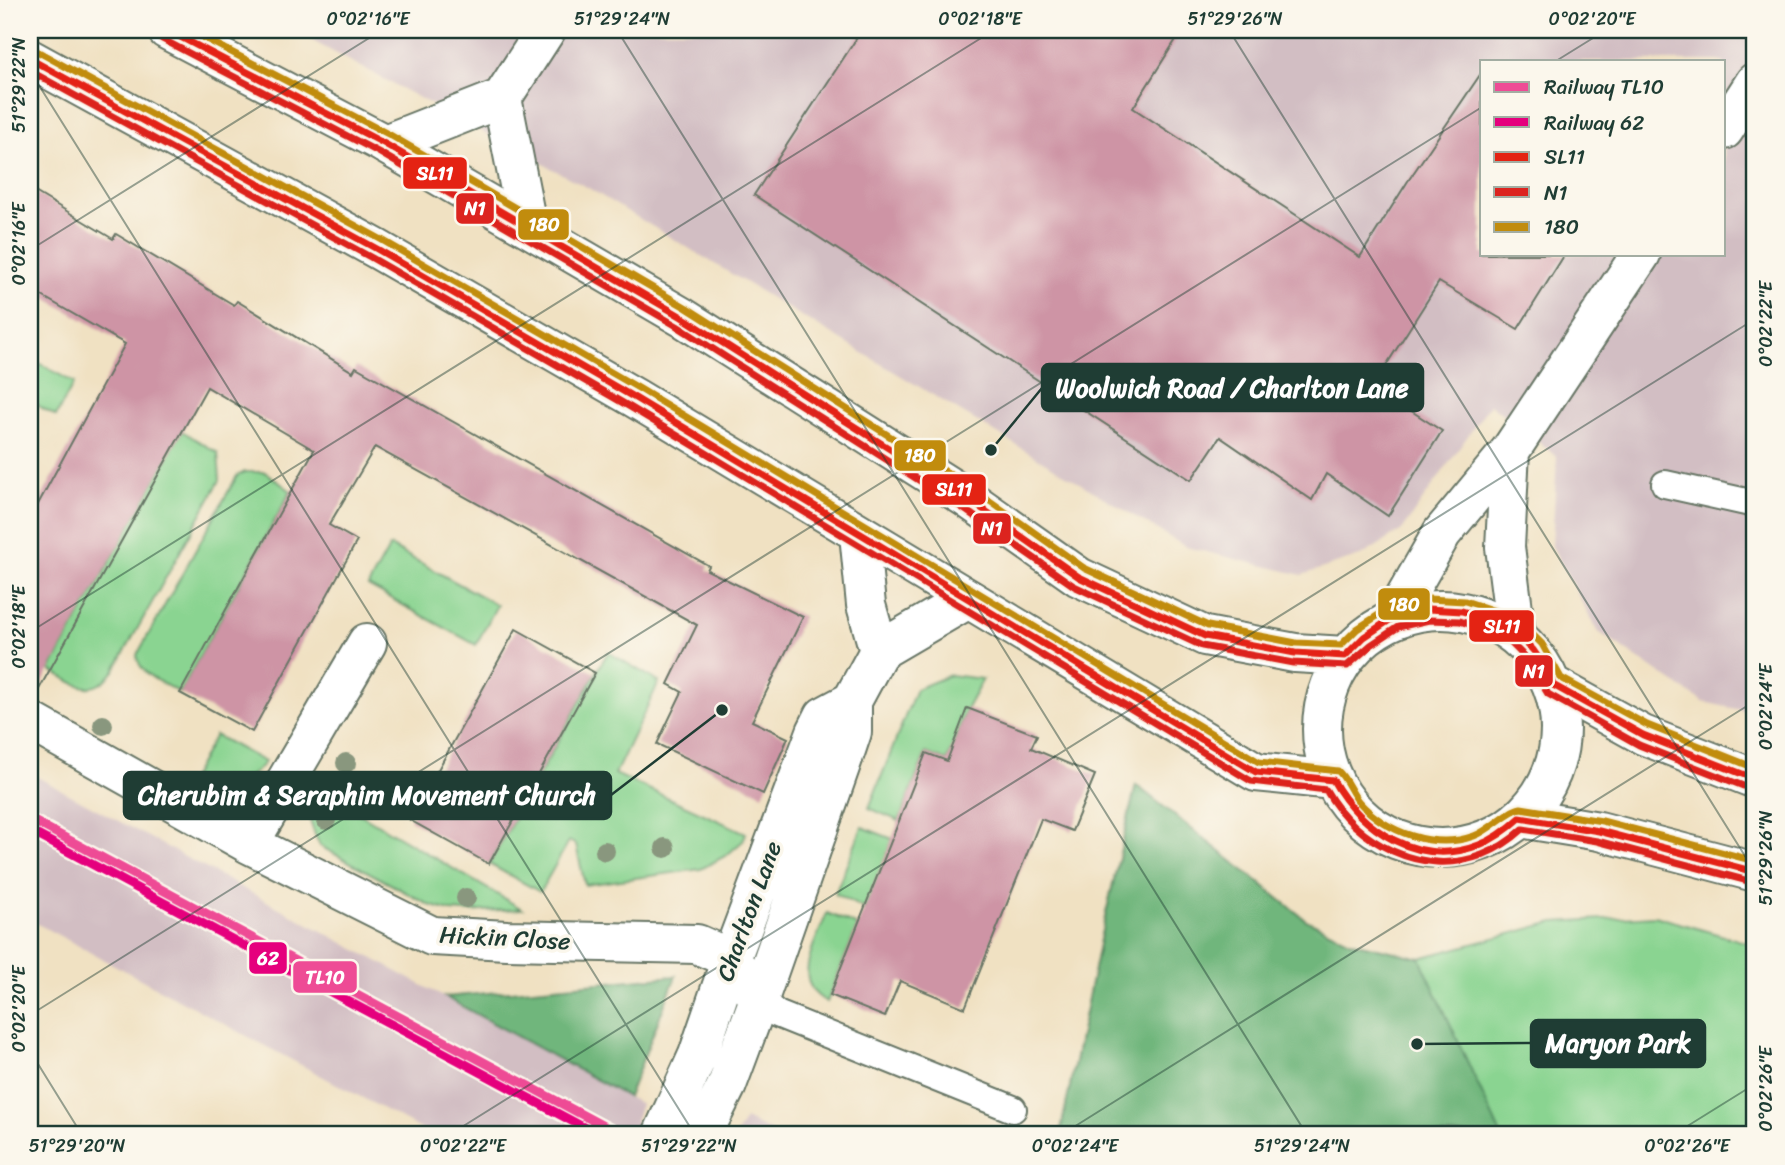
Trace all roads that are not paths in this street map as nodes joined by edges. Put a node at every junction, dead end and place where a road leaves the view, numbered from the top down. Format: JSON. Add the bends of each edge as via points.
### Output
{"nodes":[{"id":1,"x":167,"y":30,"type":"edge"},
{"id":2,"x":547,"y":30,"type":"edge"},
{"id":3,"x":30,"y":59,"type":"edge"},
{"id":4,"x":1755,"y":82,"type":"edge"},
{"id":5,"x":502,"y":98,"type":"junction"},
{"id":6,"x":1726,"y":127,"type":"edge"},
{"id":7,"x":385,"y":144,"type":"junction"},
{"id":8,"x":527,"y":225,"type":"junction"},
{"id":9,"x":1641,"y":256,"type":"edge"},
{"id":10,"x":1510,"y":451,"type":"junction"},
{"id":11,"x":1665,"y":484,"type":"dead end"},
{"id":12,"x":1755,"y":504,"type":"edge"},
{"id":13,"x":859,"y":534,"type":"junction"},
{"id":14,"x":968,"y":599,"type":"junction"},
{"id":15,"x":1394,"y":617,"type":"junction"},
{"id":16,"x":1516,"y":633,"type":"junction"},
{"id":17,"x":367,"y":643,"type":"dead end"},
{"id":18,"x":879,"y":651,"type":"junction"},
{"id":19,"x":1345,"y":656,"type":"junction"},
{"id":20,"x":1553,"y":685,"type":"junction"},
{"id":21,"x":852,"y":701,"type":"junction"},
{"id":22,"x":30,"y":721,"type":"edge"},
{"id":23,"x":1755,"y":779,"type":"edge"},
{"id":24,"x":1333,"y":780,"type":"junction"},
{"id":25,"x":1520,"y":818,"type":"junction"},
{"id":26,"x":249,"y":844,"type":"junction"},
{"id":27,"x":1755,"y":872,"type":"edge"},
{"id":28,"x":731,"y":959,"type":"junction"},
{"id":29,"x":759,"y":999,"type":"junction"},
{"id":30,"x":1013,"y":1109,"type":"dead end"},
{"id":31,"x":662,"y":1135,"type":"edge"},
{"id":32,"x":702,"y":1135,"type":"edge"}],
"edges":[{"from":1,"to":7,"type":"main road"},
{"from":2,"to":5,"type":"main road"},
{"from":3,"to":13,"type":"main road","via":[[377,249]]},
{"from":4,"to":6,"type":"main road"},
{"from":5,"to":7,"type":"main road"},
{"from":5,"to":8,"type":"main road"},
{"from":7,"to":8,"type":"main road"},
{"from":8,"to":19,"type":"main road","via":[[721,340],[967,498],[1079,578],[1205,636],[1295,653]]},
{"from":9,"to":10,"type":"main road"},
{"from":10,"to":15,"type":"main road","via":[[1443,533]]},
{"from":10,"to":16,"type":"main road","via":[[1506,547]]},
{"from":11,"to":12,"type":"lane"},
{"from":13,"to":14,"type":"main road"},
{"from":13,"to":18,"type":"main road","via":[[866,605]]},
{"from":14,"to":18,"type":"main road"},
{"from":14,"to":24,"type":"main road","via":[[1256,772]]},
{"from":15,"to":16,"type":"main road","via":[[1428,610],[1462,611]]},
{"from":15,"to":19,"type":"main road"},
{"from":16,"to":20,"type":"main road","via":[[1533,650]]},
{"from":17,"to":26,"type":"main road"},
{"from":18,"to":21,"type":"main road","name":"Charlton Lane"},
{"from":19,"to":24,"type":"main road","via":[[1326,697],[1322,720],[1324,758]]},
{"from":20,"to":23,"type":"main road","via":[[1643,735]]},
{"from":20,"to":25,"type":"main road","via":[[1559,715],[1555,760]]},
{"from":21,"to":28,"type":"main road","name":"Charlton Lane","via":[[824,716],[816,732]]},
{"from":21,"to":29,"type":"main road","name":"Charlton Lane","via":[[848,747]]},
{"from":22,"to":26,"type":"main road","name":"Hickin Close"},
{"from":24,"to":25,"type":"main road","via":[[1354,813],[1384,837],[1421,850],[1475,847]]},
{"from":25,"to":27,"type":"main road","via":[[1599,831]]},
{"from":26,"to":28,"type":"main road","name":"Hickin Close","via":[[432,936],[697,944]]},
{"from":28,"to":29,"type":"main road"},
{"from":28,"to":31,"type":"main road","name":"Charlton Lane","via":[[698,1055]]},
{"from":29,"to":30,"type":"lane","via":[[777,1014]]},
{"from":29,"to":32,"type":"main road","name":"Charlton Lane","via":[[727,1085]]}]}
